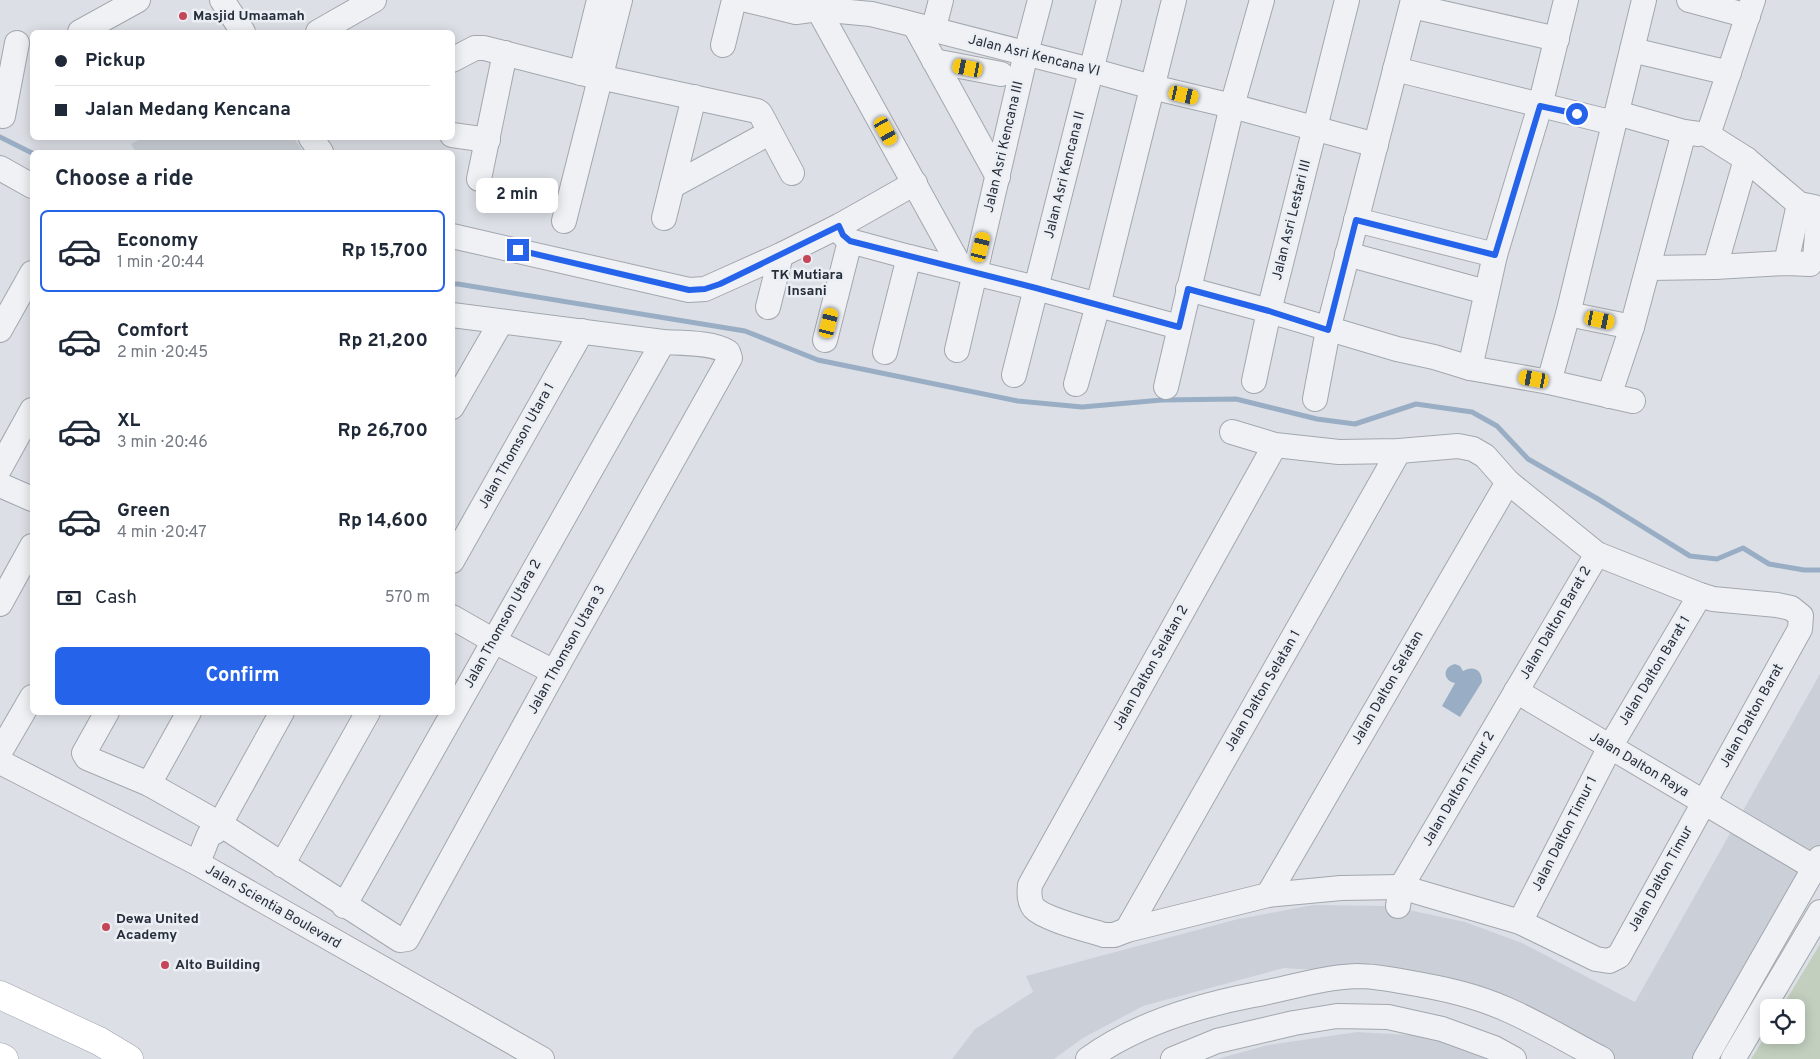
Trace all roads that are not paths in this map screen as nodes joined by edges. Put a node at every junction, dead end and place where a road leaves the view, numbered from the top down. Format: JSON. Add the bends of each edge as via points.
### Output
{"nodes":[{"id":1,"x":138,"y":0,"type":"edge"},
{"id":2,"x":222,"y":0,"type":"edge"},
{"id":3,"x":374,"y":0,"type":"edge"},
{"id":4,"x":599,"y":0,"type":"edge"},
{"id":5,"x":620,"y":0,"type":"edge"},
{"id":6,"x":734,"y":0,"type":"edge"},
{"id":7,"x":747,"y":0,"type":"edge"},
{"id":8,"x":941,"y":0,"type":"edge"},
{"id":9,"x":1040,"y":0,"type":"edge"},
{"id":10,"x":1109,"y":0,"type":"edge"},
{"id":11,"x":1174,"y":0,"type":"edge"},
{"id":12,"x":1262,"y":0,"type":"edge"},
{"id":13,"x":1348,"y":0,"type":"edge"},
{"id":14,"x":1566,"y":0,"type":"edge"},
{"id":15,"x":1644,"y":0,"type":"edge"},
{"id":16,"x":1689,"y":0,"type":"edge"},
{"id":17,"x":1412,"y":3,"type":"edge"},
{"id":18,"x":816,"y":5,"type":"edge"},
{"id":19,"x":872,"y":7,"type":"edge"},
{"id":20,"x":1751,"y":8,"type":"edge"},
{"id":21,"x":924,"y":28,"type":"junction"},
{"id":22,"x":84,"y":30,"type":"edge"},
{"id":23,"x":242,"y":30,"type":"edge"},
{"id":24,"x":322,"y":30,"type":"edge"},
{"id":25,"x":1557,"y":39,"type":"junction"},
{"id":26,"x":16,"y":43,"type":"edge"},
{"id":27,"x":723,"y":45,"type":"dead end"},
{"id":28,"x":1632,"y":50,"type":"junction"},
{"id":29,"x":505,"y":53,"type":"junction"},
{"id":30,"x":1026,"y":54,"type":"junction"},
{"id":31,"x":455,"y":58,"type":"edge"},
{"id":32,"x":934,"y":61,"type":"junction"},
{"id":33,"x":1092,"y":66,"type":"junction"},
{"id":34,"x":1395,"y":69,"type":"junction"},
{"id":35,"x":1729,"y":73,"type":"junction"},
{"id":36,"x":1001,"y":74,"type":"dead end"},
{"id":37,"x":590,"y":75,"type":"junction"},
{"id":38,"x":1152,"y":87,"type":"junction"},
{"id":39,"x":694,"y":96,"type":"junction"},
{"id":40,"x":1540,"y":106,"type":"junction"},
{"id":41,"x":1240,"y":108,"type":"junction"},
{"id":42,"x":3,"y":116,"type":"dead end"},
{"id":43,"x":1615,"y":118,"type":"junction"},
{"id":44,"x":1315,"y":129,"type":"junction"},
{"id":45,"x":1684,"y":132,"type":"junction"},
{"id":46,"x":769,"y":133,"type":"junction"},
{"id":47,"x":455,"y":134,"type":"edge"},
{"id":48,"x":1708,"y":134,"type":"junction"},
{"id":49,"x":488,"y":140,"type":"junction"},
{"id":50,"x":1376,"y":145,"type":"junction"},
{"id":51,"x":1746,"y":159,"type":"junction"},
{"id":52,"x":0,"y":168,"type":"edge"},
{"id":53,"x":792,"y":173,"type":"dead end"},
{"id":54,"x":998,"y":177,"type":"junction"},
{"id":55,"x":479,"y":179,"type":"dead end"},
{"id":56,"x":915,"y":183,"type":"junction"},
{"id":57,"x":30,"y":185,"type":"edge"},
{"id":58,"x":672,"y":186,"type":"junction"},
{"id":59,"x":664,"y":218,"type":"dead end"},
{"id":60,"x":1356,"y":220,"type":"junction"},
{"id":61,"x":564,"y":221,"type":"dead end"},
{"id":62,"x":844,"y":234,"type":"junction"},
{"id":63,"x":455,"y":237,"type":"edge"},
{"id":64,"x":1347,"y":254,"type":"junction"},
{"id":65,"x":781,"y":255,"type":"junction"},
{"id":66,"x":1495,"y":255,"type":"junction"},
{"id":67,"x":909,"y":257,"type":"junction"},
{"id":68,"x":1715,"y":267,"type":"junction"},
{"id":69,"x":1648,"y":268,"type":"junction"},
{"id":70,"x":971,"y":272,"type":"junction"},
{"id":71,"x":30,"y":277,"type":"edge"},
{"id":72,"x":1036,"y":288,"type":"junction"},
{"id":73,"x":1188,"y":289,"type":"junction"},
{"id":74,"x":1486,"y":292,"type":"junction"},
{"id":75,"x":768,"y":307,"type":"dead end"},
{"id":76,"x":1097,"y":309,"type":"junction"},
{"id":77,"x":1269,"y":311,"type":"junction"},
{"id":78,"x":1568,"y":314,"type":"junction"},
{"id":79,"x":455,"y":315,"type":"edge"},
{"id":80,"x":501,"y":322,"type":"junction"},
{"id":81,"x":1179,"y":327,"type":"junction"},
{"id":82,"x":1632,"y":328,"type":"junction"},
{"id":83,"x":0,"y":330,"type":"edge"},
{"id":84,"x":1328,"y":330,"type":"junction"},
{"id":85,"x":582,"y":331,"type":"junction"},
{"id":86,"x":825,"y":340,"type":"dead end"},
{"id":87,"x":663,"y":342,"type":"junction"},
{"id":88,"x":957,"y":350,"type":"dead end"},
{"id":89,"x":885,"y":352,"type":"dead end"},
{"id":90,"x":1470,"y":368,"type":"junction"},
{"id":91,"x":1014,"y":375,"type":"dead end"},
{"id":92,"x":1254,"y":381,"type":"dead end"},
{"id":93,"x":1550,"y":382,"type":"junction"},
{"id":94,"x":1076,"y":384,"type":"dead end"},
{"id":95,"x":1166,"y":387,"type":"dead end"},
{"id":96,"x":1609,"y":396,"type":"junction"},
{"id":97,"x":1315,"y":399,"type":"dead end"},
{"id":98,"x":1633,"y":401,"type":"dead end"},
{"id":99,"x":455,"y":402,"type":"edge"},
{"id":100,"x":30,"y":414,"type":"edge"},
{"id":101,"x":1232,"y":432,"type":"dead end"},
{"id":102,"x":1275,"y":445,"type":"junction"},
{"id":103,"x":1399,"y":452,"type":"junction"},
{"id":104,"x":0,"y":468,"type":"edge"},
{"id":105,"x":1508,"y":482,"type":"junction"},
{"id":106,"x":0,"y":485,"type":"edge"},
{"id":107,"x":30,"y":498,"type":"edge"},
{"id":108,"x":30,"y":550,"type":"edge"},
{"id":109,"x":1596,"y":554,"type":"junction"},
{"id":110,"x":455,"y":556,"type":"edge"},
{"id":111,"x":1700,"y":595,"type":"junction"},
{"id":112,"x":0,"y":604,"type":"edge"},
{"id":113,"x":455,"y":619,"type":"edge"},
{"id":114,"x":494,"y":641,"type":"junction"},
{"id":115,"x":554,"y":672,"type":"junction"},
{"id":116,"x":1516,"y":691,"type":"junction"},
{"id":117,"x":30,"y":701,"type":"edge"},
{"id":118,"x":455,"y":710,"type":"edge"},
{"id":119,"x":104,"y":715,"type":"edge"},
{"id":120,"x":187,"y":715,"type":"edge"},
{"id":121,"x":280,"y":715,"type":"edge"},
{"id":122,"x":366,"y":715,"type":"edge"},
{"id":123,"x":452,"y":715,"type":"edge"},
{"id":124,"x":6,"y":736,"type":"edge"},
{"id":125,"x":1610,"y":747,"type":"junction"},
{"id":126,"x":0,"y":762,"type":"edge"},
{"id":127,"x":149,"y":784,"type":"junction"},
{"id":128,"x":1703,"y":802,"type":"junction"},
{"id":129,"x":218,"y":828,"type":"junction"},
{"id":130,"x":200,"y":858,"type":"junction"},
{"id":131,"x":282,"y":865,"type":"junction"},
{"id":132,"x":1818,"y":865,"type":"edge"},
{"id":133,"x":1268,"y":895,"type":"junction"},
{"id":134,"x":1399,"y":896,"type":"junction"},
{"id":135,"x":344,"y":906,"type":"junction"},
{"id":136,"x":1820,"y":912,"type":"edge"},
{"id":137,"x":1520,"y":922,"type":"junction"},
{"id":138,"x":1127,"y":930,"type":"junction"},
{"id":139,"x":1285,"y":989,"type":"junction"},
{"id":140,"x":0,"y":995,"type":"edge"},
{"id":141,"x":1294,"y":1023,"type":"junction"},
{"id":142,"x":0,"y":1057,"type":"edge"},
{"id":143,"x":4,"y":1059,"type":"edge"},
{"id":144,"x":129,"y":1059,"type":"edge"},
{"id":145,"x":542,"y":1059,"type":"edge"},
{"id":146,"x":1088,"y":1059,"type":"edge"},
{"id":147,"x":1173,"y":1059,"type":"edge"},
{"id":148,"x":1514,"y":1059,"type":"edge"},
{"id":149,"x":1602,"y":1059,"type":"edge"},
{"id":150,"x":1705,"y":1059,"type":"edge"},
{"id":151,"x":1733,"y":1059,"type":"edge"}],
"edges":[{"from":1,"to":22,"type":"street"},
{"from":2,"to":23,"type":"street"},
{"from":3,"to":24,"type":"street"},
{"from":4,"to":37,"type":"street"},
{"from":5,"to":37,"type":"street"},
{"from":6,"to":27,"type":"street"},
{"from":7,"to":18,"type":"street","name":"Jalan Asri Kencana VI","via":[[796,12]]},
{"from":8,"to":21,"type":"street"},
{"from":9,"to":30,"type":"street","name":"Jalan Asri Kencana III"},
{"from":10,"to":33,"type":"street"},
{"from":11,"to":38,"type":"street"},
{"from":12,"to":41,"type":"street"},
{"from":13,"to":44,"type":"street","name":"Jalan Asri Lestari III"},
{"from":14,"to":25,"type":"street"},
{"from":15,"to":28,"type":"street"},
{"from":16,"to":20,"type":"street"},
{"from":17,"to":25,"type":"street"},
{"from":17,"to":34,"type":"street"},
{"from":18,"to":19,"type":"street","name":"Jalan Asri Kencana VI"},
{"from":18,"to":56,"type":"street"},
{"from":19,"to":21,"type":"street","name":"Jalan Asri Kencana VI"},
{"from":20,"to":35,"type":"street"},
{"from":21,"to":30,"type":"street","name":"Jalan Asri Kencana VI"},
{"from":21,"to":32,"type":"street"},
{"from":25,"to":40,"type":"street"},
{"from":26,"to":42,"type":"street"},
{"from":28,"to":35,"type":"street"},
{"from":28,"to":43,"type":"street"},
{"from":29,"to":31,"type":"street","via":[[475,48]]},
{"from":29,"to":37,"type":"street"},
{"from":29,"to":49,"type":"street"},
{"from":30,"to":33,"type":"street","name":"Jalan Asri Kencana VI"},
{"from":30,"to":54,"type":"street","name":"Jalan Asri Kencana III"},
{"from":32,"to":36,"type":"street"},
{"from":32,"to":54,"type":"street"},
{"from":33,"to":38,"type":"street","name":"Jalan Asri Kencana VI"},
{"from":33,"to":72,"type":"street","name":"Jalan Asri Kencana II"},
{"from":34,"to":40,"type":"street"},
{"from":34,"to":50,"type":"street"},
{"from":35,"to":48,"type":"street"},
{"from":37,"to":39,"type":"street"},
{"from":37,"to":61,"type":"street"},
{"from":38,"to":41,"type":"street","name":"Jalan Asri Kencana VI"},
{"from":38,"to":76,"type":"street"},
{"from":39,"to":46,"type":"street","via":[[757,111]]},
{"from":39,"to":58,"type":"street"},
{"from":40,"to":43,"type":"street"},
{"from":40,"to":66,"type":"street"},
{"from":41,"to":44,"type":"street","name":"Jalan Asri Kencana VI"},
{"from":41,"to":73,"type":"street"},
{"from":43,"to":45,"type":"street"},
{"from":43,"to":78,"type":"street"},
{"from":44,"to":50,"type":"street","name":"Jalan Asri Kencana VI"},
{"from":44,"to":77,"type":"street","name":"Jalan Asri Lestari III"},
{"from":45,"to":48,"type":"street"},
{"from":45,"to":69,"type":"street"},
{"from":46,"to":53,"type":"street"},
{"from":46,"to":58,"type":"street"},
{"from":47,"to":49,"type":"street"},
{"from":48,"to":51,"type":"street"},
{"from":49,"to":55,"type":"street"},
{"from":50,"to":60,"type":"street"},
{"from":51,"to":68,"type":"street"},
{"from":51,"to":68,"type":"street","via":[[1799,204],[1817,210],[1815,258],[1810,264]]},
{"from":52,"to":57,"type":"street"},
{"from":54,"to":70,"type":"street","name":"Jalan Asri Kencana III"},
{"from":56,"to":62,"type":"street"},
{"from":56,"to":70,"type":"street"},
{"from":58,"to":59,"type":"street"},
{"from":60,"to":64,"type":"street"},
{"from":60,"to":66,"type":"street"},
{"from":62,"to":65,"type":"street"},
{"from":62,"to":67,"type":"street"},
{"from":62,"to":86,"type":"street"},
{"from":63,"to":65,"type":"street","via":[[689,290],[705,289]]},
{"from":64,"to":74,"type":"street"},
{"from":64,"to":84,"type":"street"},
{"from":65,"to":75,"type":"street"},
{"from":66,"to":74,"type":"street"},
{"from":67,"to":70,"type":"street"},
{"from":67,"to":89,"type":"street"},
{"from":68,"to":69,"type":"street"},
{"from":69,"to":82,"type":"street"},
{"from":70,"to":72,"type":"street"},
{"from":70,"to":88,"type":"street","name":"Jalan Asri Kencana III"},
{"from":71,"to":83,"type":"street"},
{"from":72,"to":76,"type":"street"},
{"from":72,"to":91,"type":"street","name":"Jalan Asri Kencana II"},
{"from":73,"to":77,"type":"street"},
{"from":73,"to":81,"type":"street"},
{"from":74,"to":90,"type":"street"},
{"from":76,"to":81,"type":"street"},
{"from":76,"to":94,"type":"street"},
{"from":77,"to":84,"type":"street"},
{"from":77,"to":92,"type":"street","name":"Jalan Asri Lestari III"},
{"from":78,"to":82,"type":"street"},
{"from":78,"to":93,"type":"street"},
{"from":79,"to":80,"type":"street"},
{"from":80,"to":85,"type":"street"},
{"from":80,"to":99,"type":"street"},
{"from":81,"to":95,"type":"street"},
{"from":82,"to":96,"type":"street"},
{"from":84,"to":90,"type":"street"},
{"from":84,"to":97,"type":"street"},
{"from":85,"to":87,"type":"street"},
{"from":85,"to":110,"type":"street","name":"Jalan Thomson Utara 1"},
{"from":87,"to":114,"type":"street","name":"Jalan Thomson Utara 2"},
{"from":87,"to":115,"type":"street","name":"Jalan Thomson Utara 3","via":[[722,349],[728,352],[729,362]]},
{"from":90,"to":93,"type":"street"},
{"from":93,"to":96,"type":"street"},
{"from":96,"to":98,"type":"street"},
{"from":100,"to":104,"type":"street"},
{"from":101,"to":102,"type":"street"},
{"from":102,"to":103,"type":"street","via":[[1339,452]]},
{"from":102,"to":138,"type":"street","name":"Jalan Dalton Selatan 2","via":[[1030,885],[1032,905],[1042,914],[1104,935]]},
{"from":103,"to":105,"type":"street","via":[[1458,446],[1473,449],[1485,456]]},
{"from":103,"to":138,"type":"street","name":"Jalan Dalton Selatan 1"},
{"from":105,"to":109,"type":"street"},
{"from":105,"to":133,"type":"street","name":"Jalan Dalton Selatan"},
{"from":106,"to":107,"type":"street"},
{"from":108,"to":112,"type":"street"},
{"from":109,"to":111,"type":"street"},
{"from":109,"to":116,"type":"street","name":"Jalan Dalton Barat 2"},
{"from":111,"to":125,"type":"street","name":"Jalan Dalton Barat 1"},
{"from":111,"to":128,"type":"street","name":"Jalan Dalton Barat","via":[[1777,605],[1791,608],[1801,616],[1800,629]]},
{"from":113,"to":114,"type":"street"},
{"from":114,"to":115,"type":"street"},
{"from":114,"to":118,"type":"street","name":"Jalan Thomson Utara 2"},
{"from":115,"to":135,"type":"street","name":"Jalan Thomson Utara 3","via":[[407,939],[400,940]]},
{"from":116,"to":125,"type":"street","name":"Jalan Dalton Raya"},
{"from":116,"to":134,"type":"street","name":"Jalan Dalton Timur 2"},
{"from":117,"to":124,"type":"street"},
{"from":119,"to":127,"type":"street","via":[[84,756]]},
{"from":120,"to":127,"type":"street"},
{"from":121,"to":129,"type":"street"},
{"from":122,"to":131,"type":"street"},
{"from":123,"to":135,"type":"street","name":"Jalan Thomson Utara 2"},
{"from":125,"to":128,"type":"street","name":"Jalan Dalton Raya"},
{"from":125,"to":137,"type":"street","name":"Jalan Dalton Timur 1"},
{"from":126,"to":130,"type":"street","name":"Jalan Scientia Boulevard"},
{"from":127,"to":129,"type":"street"},
{"from":128,"to":132,"type":"street","name":"Jalan Dalton Raya"},
{"from":128,"to":137,"type":"street","name":"Jalan Dalton Timur","via":[[1619,956],[1608,961],[1596,958]]},
{"from":129,"to":130,"type":"street","via":[[210,849]]},
{"from":129,"to":131,"type":"street"},
{"from":130,"to":145,"type":"street","name":"Jalan Scientia Boulevard"},
{"from":131,"to":135,"type":"street"},
{"from":132,"to":150,"type":"street"},
{"from":133,"to":134,"type":"street","via":[[1341,888]]},
{"from":133,"to":138,"type":"street"},
{"from":134,"to":137,"type":"street"},
{"from":136,"to":151,"type":"street"},
{"from":139,"to":141,"type":"street"},
{"from":139,"to":146,"type":"street","via":[[1229,1000],[1164,1019]]},
{"from":139,"to":149,"type":"street","via":[[1309,982],[1357,976],[1448,989],[1508,1009]]},
{"from":140,"to":144,"type":"main road","via":[[99,1041]]},
{"from":141,"to":147,"type":"street","via":[[1217,1041]]},
{"from":141,"to":148,"type":"street","via":[[1337,1016],[1388,1017],[1442,1029]]},
{"from":142,"to":143,"type":"main road"}]}
